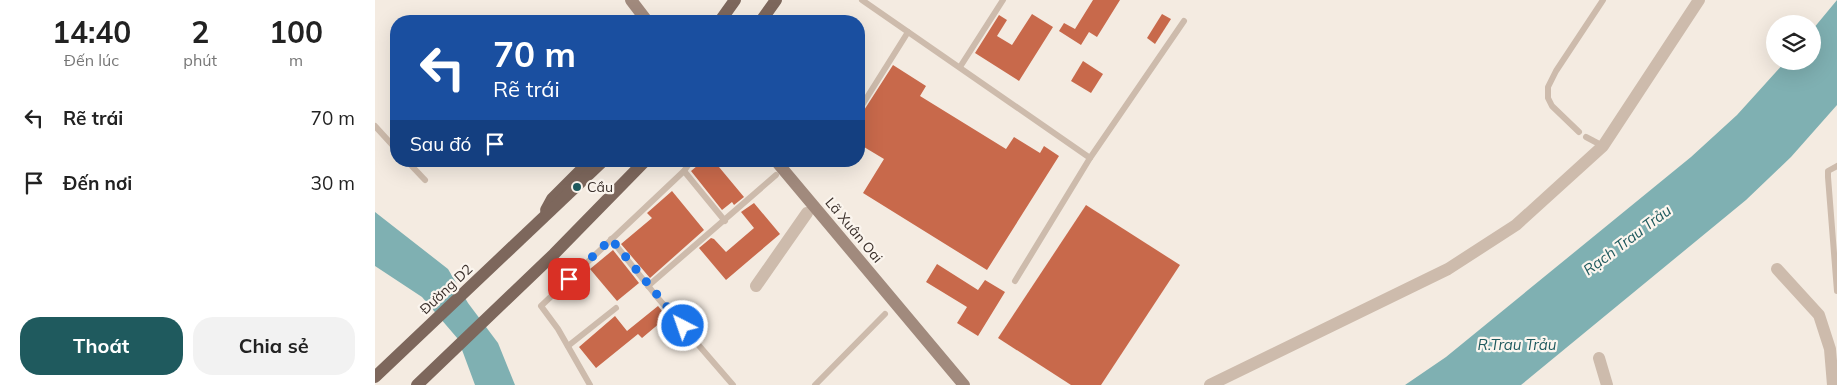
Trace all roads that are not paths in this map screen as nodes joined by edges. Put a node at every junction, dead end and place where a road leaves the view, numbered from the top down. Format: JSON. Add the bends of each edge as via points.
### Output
{"nodes":[{"id":1,"x":631,"y":0,"type":"edge"},
{"id":2,"x":735,"y":0,"type":"edge"},
{"id":3,"x":776,"y":0,"type":"edge"},
{"id":4,"x":862,"y":0,"type":"edge"},
{"id":5,"x":1003,"y":0,"type":"edge"},
{"id":6,"x":1603,"y":0,"type":"edge"},
{"id":7,"x":1699,"y":0,"type":"edge"},
{"id":8,"x":642,"y":15,"type":"edge"},
{"id":9,"x":724,"y":15,"type":"edge"},
{"id":10,"x":765,"y":15,"type":"edge"},
{"id":11,"x":1185,"y":21,"type":"dead end"},
{"id":12,"x":909,"y":32,"type":"junction"},
{"id":13,"x":960,"y":67,"type":"junction"},
{"id":14,"x":865,"y":101,"type":"edge"},
{"id":15,"x":375,"y":126,"type":"edge"},
{"id":16,"x":1579,"y":132,"type":"dead end"},
{"id":17,"x":1586,"y":137,"type":"dead end"},
{"id":18,"x":390,"y":142,"type":"edge"},
{"id":19,"x":1603,"y":146,"type":"junction"},
{"id":20,"x":1090,"y":158,"type":"junction"},
{"id":21,"x":1837,"y":166,"type":"edge"},
{"id":22,"x":413,"y":167,"type":"edge"},
{"id":23,"x":584,"y":167,"type":"edge"},
{"id":24,"x":597,"y":167,"type":"edge"},
{"id":25,"x":639,"y":167,"type":"edge"},
{"id":26,"x":648,"y":167,"type":"edge"},
{"id":27,"x":687,"y":167,"type":"edge"},
{"id":28,"x":781,"y":167,"type":"edge"},
{"id":29,"x":684,"y":171,"type":"junction"},
{"id":30,"x":776,"y":176,"type":"dead end"},
{"id":31,"x":425,"y":180,"type":"dead end"},
{"id":32,"x":807,"y":213,"type":"dead end"},
{"id":33,"x":725,"y":221,"type":"junction"},
{"id":34,"x":539,"y":224,"type":"junction"},
{"id":35,"x":611,"y":239,"type":"junction"},
{"id":36,"x":554,"y":254,"type":"junction"},
{"id":37,"x":1777,"y":269,"type":"dead end"},
{"id":38,"x":1015,"y":281,"type":"dead end"},
{"id":39,"x":648,"y":286,"type":"junction"},
{"id":40,"x":756,"y":286,"type":"dead end"},
{"id":41,"x":1837,"y":291,"type":"edge"},
{"id":42,"x":617,"y":308,"type":"dead end"},
{"id":43,"x":885,"y":314,"type":"dead end"},
{"id":44,"x":567,"y":346,"type":"junction"},
{"id":45,"x":1599,"y":358,"type":"dead end"},
{"id":46,"x":376,"y":377,"type":"edge"},
{"id":47,"x":417,"y":385,"type":"edge"},
{"id":48,"x":590,"y":385,"type":"edge"},
{"id":49,"x":731,"y":385,"type":"edge"},
{"id":50,"x":815,"y":385,"type":"edge"},
{"id":51,"x":965,"y":385,"type":"edge"},
{"id":52,"x":1210,"y":385,"type":"edge"},
{"id":53,"x":1607,"y":385,"type":"edge"},
{"id":54,"x":1833,"y":385,"type":"edge"}],
"edges":[{"from":1,"to":8,"type":"main road"},
{"from":2,"to":9,"type":"main road"},
{"from":3,"to":10,"type":"main road"},
{"from":4,"to":12,"type":"lane"},
{"from":5,"to":13,"type":"lane"},
{"from":6,"to":16,"type":"lane","via":[[1548,87],[1551,106]]},
{"from":7,"to":19,"type":"street"},
{"from":11,"to":20,"type":"lane"},
{"from":12,"to":13,"type":"lane"},
{"from":12,"to":14,"type":"lane"},
{"from":13,"to":20,"type":"lane"},
{"from":15,"to":18,"type":"lane"},
{"from":17,"to":19,"type":"lane"},
{"from":19,"to":52,"type":"street","via":[[1516,225],[1449,269]]},
{"from":20,"to":38,"type":"lane"},
{"from":21,"to":41,"type":"lane","via":[[1829,171],[1828,177]]},
{"from":22,"to":31,"type":"lane"},
{"from":23,"to":34,"type":"main road","name":"Đường D2","via":[[552,199]]},
{"from":24,"to":34,"type":"main road","name":"Đường D2"},
{"from":25,"to":36,"type":"main road"},
{"from":26,"to":36,"type":"main road","via":[[570,250]]},
{"from":27,"to":29,"type":"lane"},
{"from":28,"to":51,"type":"main road","name":"Lã Xuân Oai"},
{"from":29,"to":33,"type":"lane"},
{"from":29,"to":35,"type":"lane"},
{"from":30,"to":33,"type":"lane"},
{"from":32,"to":40,"type":"street"},
{"from":33,"to":39,"type":"lane"},
{"from":34,"to":46,"type":"main road","name":"Đường D2"},
{"from":35,"to":39,"type":"lane"},
{"from":35,"to":44,"type":"lane","via":[[541,306]]},
{"from":36,"to":47,"type":"main road"},
{"from":37,"to":54,"type":"street","via":[[1819,315],[1830,349]]},
{"from":39,"to":49,"type":"lane"},
{"from":42,"to":44,"type":"lane"},
{"from":43,"to":50,"type":"lane"},
{"from":44,"to":48,"type":"lane"},
{"from":45,"to":53,"type":"street"}]}
